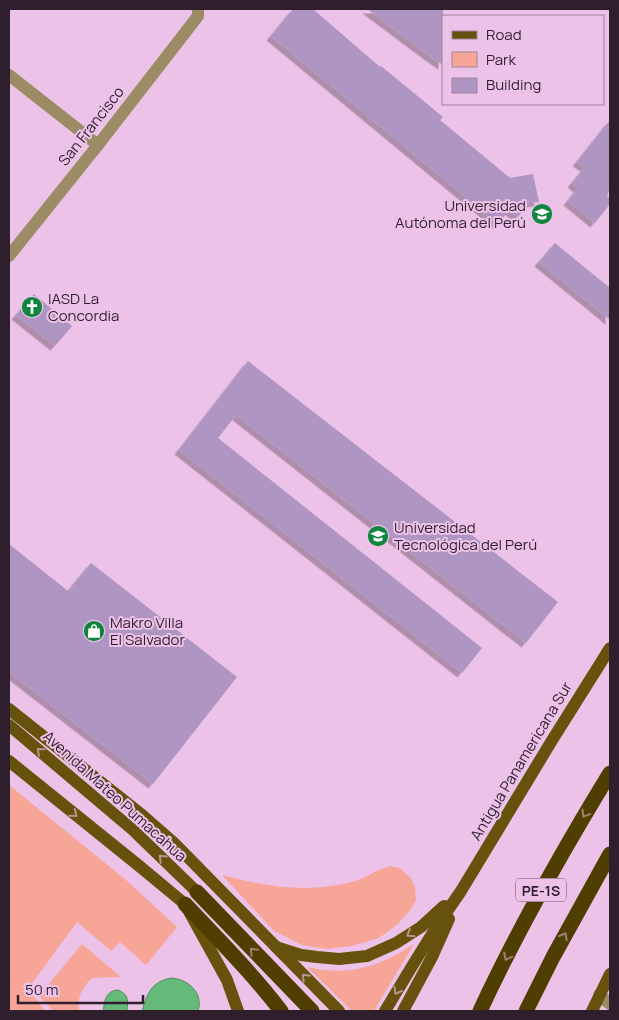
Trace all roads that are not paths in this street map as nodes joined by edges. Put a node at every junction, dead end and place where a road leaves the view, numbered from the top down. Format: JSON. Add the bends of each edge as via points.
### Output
{"nodes":[{"id":1,"x":198,"y":12,"type":"edge"},
{"id":2,"x":9,"y":75,"type":"edge"},
{"id":3,"x":98,"y":145,"type":"junction"},
{"id":4,"x":9,"y":256,"type":"edge"},
{"id":5,"x":610,"y":648,"type":"edge"},
{"id":6,"x":9,"y":709,"type":"edge"},
{"id":7,"x":9,"y":725,"type":"edge"},
{"id":8,"x":9,"y":761,"type":"edge"},
{"id":9,"x":610,"y":773,"type":"edge"},
{"id":10,"x":610,"y":854,"type":"edge"},
{"id":11,"x":461,"y":891,"type":"junction"},
{"id":12,"x":197,"y":892,"type":"joint"},
{"id":13,"x":185,"y":904,"type":"junction"},
{"id":14,"x":275,"y":946,"type":"junction"},
{"id":15,"x":610,"y":974,"type":"edge"},
{"id":16,"x":599,"y":995,"type":"junction"},
{"id":17,"x":610,"y":1004,"type":"edge"},
{"id":18,"x":238,"y":1011,"type":"edge"},
{"id":19,"x":281,"y":1011,"type":"edge"},
{"id":20,"x":312,"y":1011,"type":"edge"},
{"id":21,"x":339,"y":1011,"type":"edge"},
{"id":22,"x":385,"y":1011,"type":"edge"},
{"id":23,"x":403,"y":1011,"type":"edge"},
{"id":24,"x":480,"y":1011,"type":"edge"},
{"id":25,"x":526,"y":1011,"type":"edge"},
{"id":26,"x":592,"y":1011,"type":"edge"}],
"edges":[{"from":1,"to":3,"type":"street","name":"San Francisco"},
{"from":2,"to":3,"type":"street"},
{"from":3,"to":4,"type":"street","name":"San Francisco"},
{"from":5,"to":11,"type":"main road","name":"Antigua Panamericana Sur"},
{"from":6,"to":14,"type":"main road","via":[[174,842]]},
{"from":12,"to":7,"type":"main road","name":"Avenida Mateo Pumacahua","one_way":true,"via":[[133,830]]},
{"from":8,"to":13,"type":"main road","one_way":true},
{"from":9,"to":24,"type":"highway","number":"PE-1S","one_way":true,"via":[[543,887]]},
{"from":25,"to":10,"type":"highway","number":"PE-1S","one_way":true,"via":[[552,957]]},
{"from":11,"to":14,"type":"main road","one_way":true,"via":[[421,927],[367,956],[317,958]]},
{"from":11,"to":22,"type":"main road","name":"Antigua Panamericana Sur","one_way":true},
{"from":11,"to":23,"type":"main road","name":"Antigua Panamericana Sur","via":[[432,957]]},
{"from":20,"to":12,"type":"highway","one_way":true},
{"from":13,"to":18,"type":"main road","via":[[227,980]]},
{"from":13,"to":19,"type":"highway"},
{"from":21,"to":14,"type":"main road","one_way":true},
{"from":15,"to":16,"type":"main road"},
{"from":16,"to":17,"type":"street"},
{"from":16,"to":26,"type":"main road"}]}
